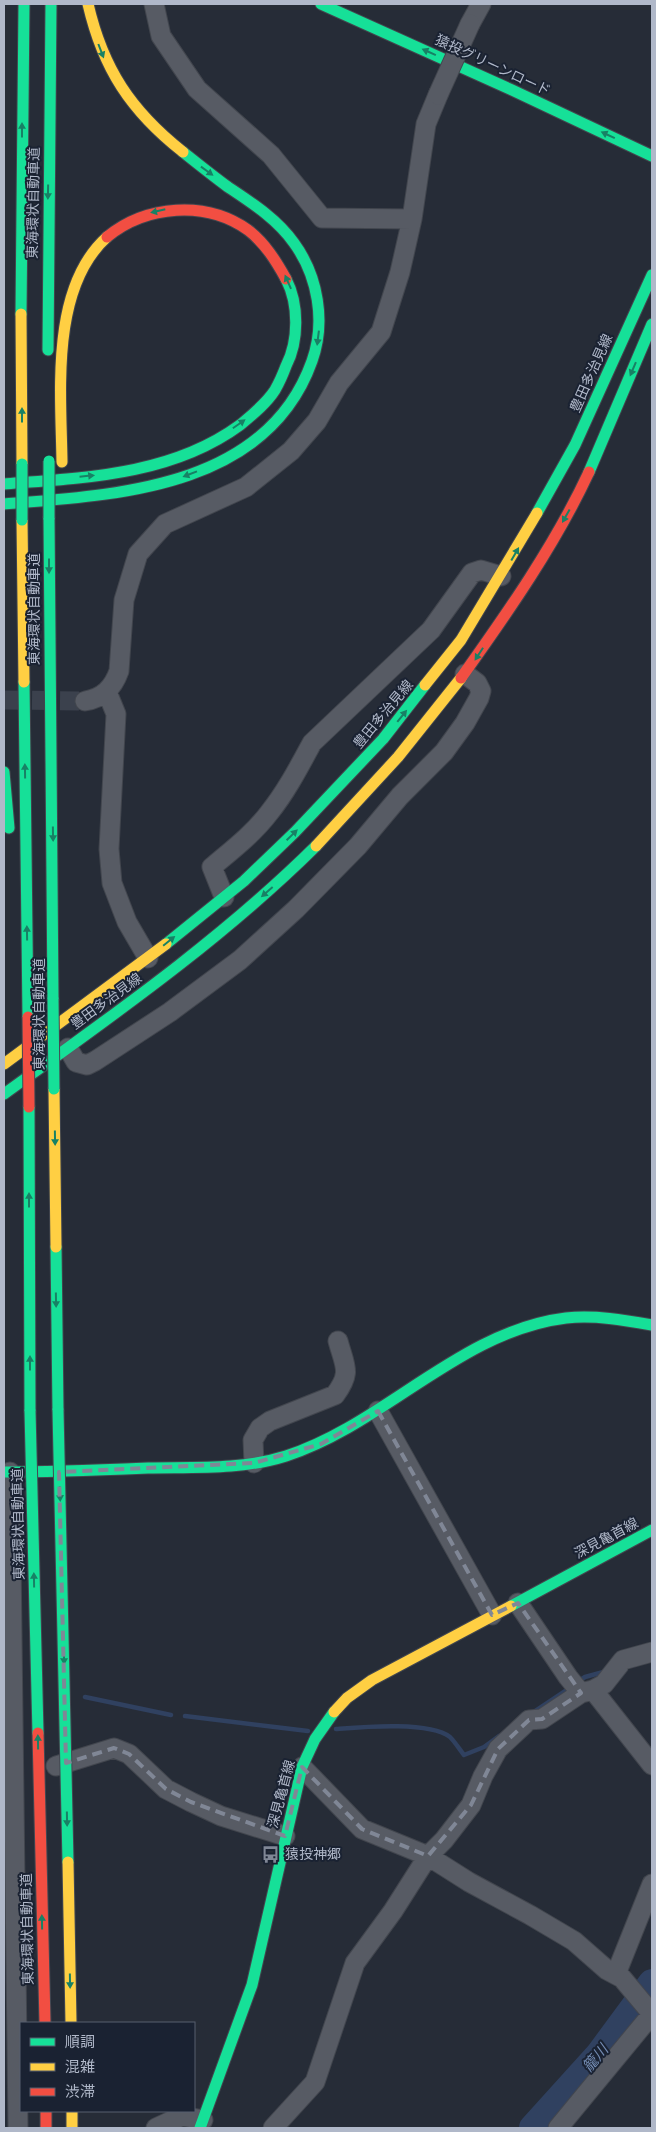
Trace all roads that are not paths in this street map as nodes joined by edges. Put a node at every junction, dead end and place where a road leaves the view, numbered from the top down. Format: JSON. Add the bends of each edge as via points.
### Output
{"nodes":[{"id":1,"x":18,"y":4,"type":"edge"},
{"id":2,"x":24,"y":4,"type":"edge"},
{"id":3,"x":51,"y":4,"type":"edge"},
{"id":4,"x":88,"y":4,"type":"edge"},
{"id":5,"x":154,"y":4,"type":"edge"},
{"id":6,"x":321,"y":4,"type":"edge"},
{"id":7,"x":481,"y":4,"type":"edge"},
{"id":8,"x":453,"y":43,"type":"dead end"},
{"id":9,"x":470,"y":51,"type":"dead end"},
{"id":10,"x":11,"y":134,"type":"dead end"},
{"id":11,"x":652,"y":156,"type":"edge"},
{"id":12,"x":412,"y":219,"type":"junction"},
{"id":13,"x":652,"y":275,"type":"edge"},
{"id":14,"x":652,"y":324,"type":"edge"},
{"id":15,"x":48,"y":365,"type":"dead end"},
{"id":16,"x":49,"y":456,"type":"dead end"},
{"id":17,"x":4,"y":484,"type":"edge"},
{"id":18,"x":4,"y":504,"type":"edge"},
{"id":19,"x":62,"y":508,"type":"dead end"},
{"id":20,"x":61,"y":556,"type":"dead end"},
{"id":21,"x":502,"y":576,"type":"junction"},
{"id":22,"x":465,"y":674,"type":"junction"},
{"id":23,"x":107,"y":692,"type":"junction"},
{"id":24,"x":85,"y":702,"type":"tunnel mouth"},
{"id":25,"x":4,"y":772,"type":"edge"},
{"id":26,"x":52,"y":774,"type":"junction"},
{"id":27,"x":10,"y":844,"type":"dead end"},
{"id":28,"x":224,"y":897,"type":"junction"},
{"id":29,"x":16,"y":951,"type":"dead end"},
{"id":30,"x":148,"y":958,"type":"junction"},
{"id":31,"x":23,"y":1019,"type":"junction"},
{"id":32,"x":68,"y":1048,"type":"junction"},
{"id":33,"x":4,"y":1064,"type":"edge"},
{"id":34,"x":4,"y":1094,"type":"edge"},
{"id":35,"x":652,"y":1325,"type":"edge"},
{"id":36,"x":338,"y":1341,"type":"dead end"},
{"id":37,"x":378,"y":1411,"type":"junction"},
{"id":38,"x":254,"y":1463,"type":"junction"},
{"id":39,"x":7,"y":1472,"type":"edge"},
{"id":40,"x":652,"y":1530,"type":"edge"},
{"id":41,"x":518,"y":1603,"type":"junction"},
{"id":42,"x":492,"y":1615,"type":"junction"},
{"id":43,"x":652,"y":1652,"type":"edge"},
{"id":44,"x":585,"y":1686,"type":"junction"},
{"id":45,"x":8,"y":1703,"type":"edge"},
{"id":46,"x":652,"y":1765,"type":"edge"},
{"id":47,"x":302,"y":1767,"type":"junction"},
{"id":48,"x":8,"y":1781,"type":"edge"},
{"id":49,"x":285,"y":1836,"type":"junction"},
{"id":50,"x":428,"y":1856,"type":"junction"},
{"id":51,"x":652,"y":1884,"type":"edge"},
{"id":52,"x":619,"y":1976,"type":"junction"},
{"id":53,"x":9,"y":1988,"type":"edge"},
{"id":54,"x":652,"y":2014,"type":"edge"},
{"id":55,"x":45,"y":2022,"type":"edge"},
{"id":56,"x":71,"y":2022,"type":"edge"},
{"id":57,"x":46,"y":2112,"type":"edge"},
{"id":58,"x":72,"y":2112,"type":"edge"},
{"id":59,"x":202,"y":2124,"type":"edge"},
{"id":60,"x":13,"y":2125,"type":"edge"},
{"id":61,"x":38,"y":2128,"type":"edge"},
{"id":62,"x":46,"y":2128,"type":"edge"},
{"id":63,"x":72,"y":2128,"type":"edge"},
{"id":64,"x":156,"y":2128,"type":"edge"},
{"id":65,"x":273,"y":2128,"type":"edge"},
{"id":66,"x":558,"y":2128,"type":"edge"}],
"edges":[{"from":1,"to":10,"type":"main road"},
{"from":31,"to":2,"type":"main road","name":"東海環状自動車道","one_way":true,"bridge":true,"via":[[21,230]]},
{"from":3,"to":15,"type":"main road","name":"東海環状自動車道","one_way":true},
{"from":4,"to":18,"type":"main road","one_way":true,"via":[[104,58],[128,100],[143,118],[180,152],[267,214],[295,243],[305,259],[316,292],[317,346],[306,381],[283,415],[260,436],[226,458],[151,487],[88,497]]},
{"from":5,"to":12,"type":"street","via":[[161,36],[197,89],[271,155],[322,218]]},
{"from":11,"to":6,"type":"main road","name":"猿投グリーンロード","one_way":true},
{"from":7,"to":12,"type":"street","bridge":true,"via":[[426,124]]},
{"from":8,"to":9,"type":"main road","name":"猿投グリーンロード"},
{"from":12,"to":23,"type":"street","via":[[400,272],[380,332],[339,383],[317,421],[291,451],[246,487],[166,524],[138,554],[124,600],[119,671]]},
{"from":21,"to":13,"type":"main road","name":"豊田多治見線","one_way":true,"via":[[574,445]]},
{"from":14,"to":22,"type":"main road","name":"豊田多治見線","one_way":true,"via":[[577,498]]},
{"from":16,"to":26,"type":"main road","name":"東海環状自動車道","one_way":true,"bridge":true},
{"from":17,"to":19,"type":"main road","one_way":true,"via":[[95,476],[147,466],[198,448],[242,422],[260,407],[285,372],[292,354],[296,312],[292,291],[272,252],[241,224],[201,209],[158,210],[116,230],[85,263],[68,307],[64,335],[62,462]]},
{"from":20,"to":26,"type":"main road"},
{"from":28,"to":21,"type":"main road","name":"豊田多治見線","one_way":true,"via":[[295,832],[383,739],[461,640]]},
{"from":21,"to":28,"type":"street","via":[[481,570],[472,574],[431,630],[312,743],[269,813],[252,833],[212,867]]},
{"from":22,"to":32,"type":"main road","name":"豊田多治見線","one_way":true,"via":[[418,736],[345,819],[200,949]]},
{"from":22,"to":32,"type":"street","via":[[477,683],[481,691],[465,723],[435,762],[296,909],[240,960],[96,1061],[87,1065],[76,1062]]},
{"from":23,"to":24,"type":"street"},
{"from":23,"to":30,"type":"street","via":[[116,714],[109,849],[112,883],[127,922]]},
{"from":25,"to":27,"type":"main road"},
{"from":26,"to":56,"type":"main road","name":"東海環状自動車道","one_way":true,"bridge":true,"via":[[58,1410]]},
{"from":30,"to":28,"type":"main road","name":"豊田多治見線","one_way":true},
{"from":29,"to":31,"type":"main road"},
{"from":30,"to":33,"type":"main road","name":"豊田多治見線"},
{"from":55,"to":31,"type":"main road","name":"東海環状自動車道","one_way":true,"bridge":true,"via":[[30,1411],[29,1131]]},
{"from":32,"to":34,"type":"main road","name":"豊田多治見線"},
{"from":35,"to":37,"type":"main road","via":[[591,1317],[554,1320],[512,1333],[466,1355]]},
{"from":36,"to":38,"type":"street","via":[[347,1373],[342,1386],[335,1395],[260,1428],[253,1440]]},
{"from":37,"to":38,"type":"main road","via":[[321,1444]]},
{"from":37,"to":42,"type":"street"},
{"from":38,"to":39,"type":"main road","via":[[208,1468]]},
{"from":39,"to":45,"type":"street"},
{"from":40,"to":41,"type":"main road","name":"深見亀首線"},
{"from":41,"to":42,"type":"main road","name":"深見亀首線"},
{"from":41,"to":44,"type":"street"},
{"from":42,"to":47,"type":"main road","name":"深見亀首線","via":[[372,1680],[344,1699],[327,1718]]},
{"from":43,"to":44,"type":"street","via":[[623,1660]]},
{"from":44,"to":46,"type":"street"},
{"from":44,"to":50,"type":"street","via":[[542,1719],[529,1720],[498,1749],[471,1805]]},
{"from":45,"to":48,"type":"street"},
{"from":47,"to":49,"type":"main road","name":"深見亀首線"},
{"from":47,"to":50,"type":"street","via":[[362,1829]]},
{"from":48,"to":49,"type":"street","via":[[114,1748],[129,1754],[166,1789],[191,1802],[221,1816]]},
{"from":48,"to":53,"type":"street"},
{"from":49,"to":59,"type":"main road","name":"深見亀首線","via":[[252,1985]]},
{"from":50,"to":52,"type":"street","via":[[574,1941],[607,1970]]},
{"from":50,"to":65,"type":"street","via":[[355,1964],[316,2082]]},
{"from":51,"to":52,"type":"street"},
{"from":52,"to":54,"type":"street"},
{"from":53,"to":60,"type":"street"},
{"from":54,"to":66,"type":"street"},
{"from":57,"to":62,"type":"main road"},
{"from":58,"to":63,"type":"main road"},
{"from":59,"to":64,"type":"street","via":[[182,2116]]},
{"from":60,"to":61,"type":"street"}]}
